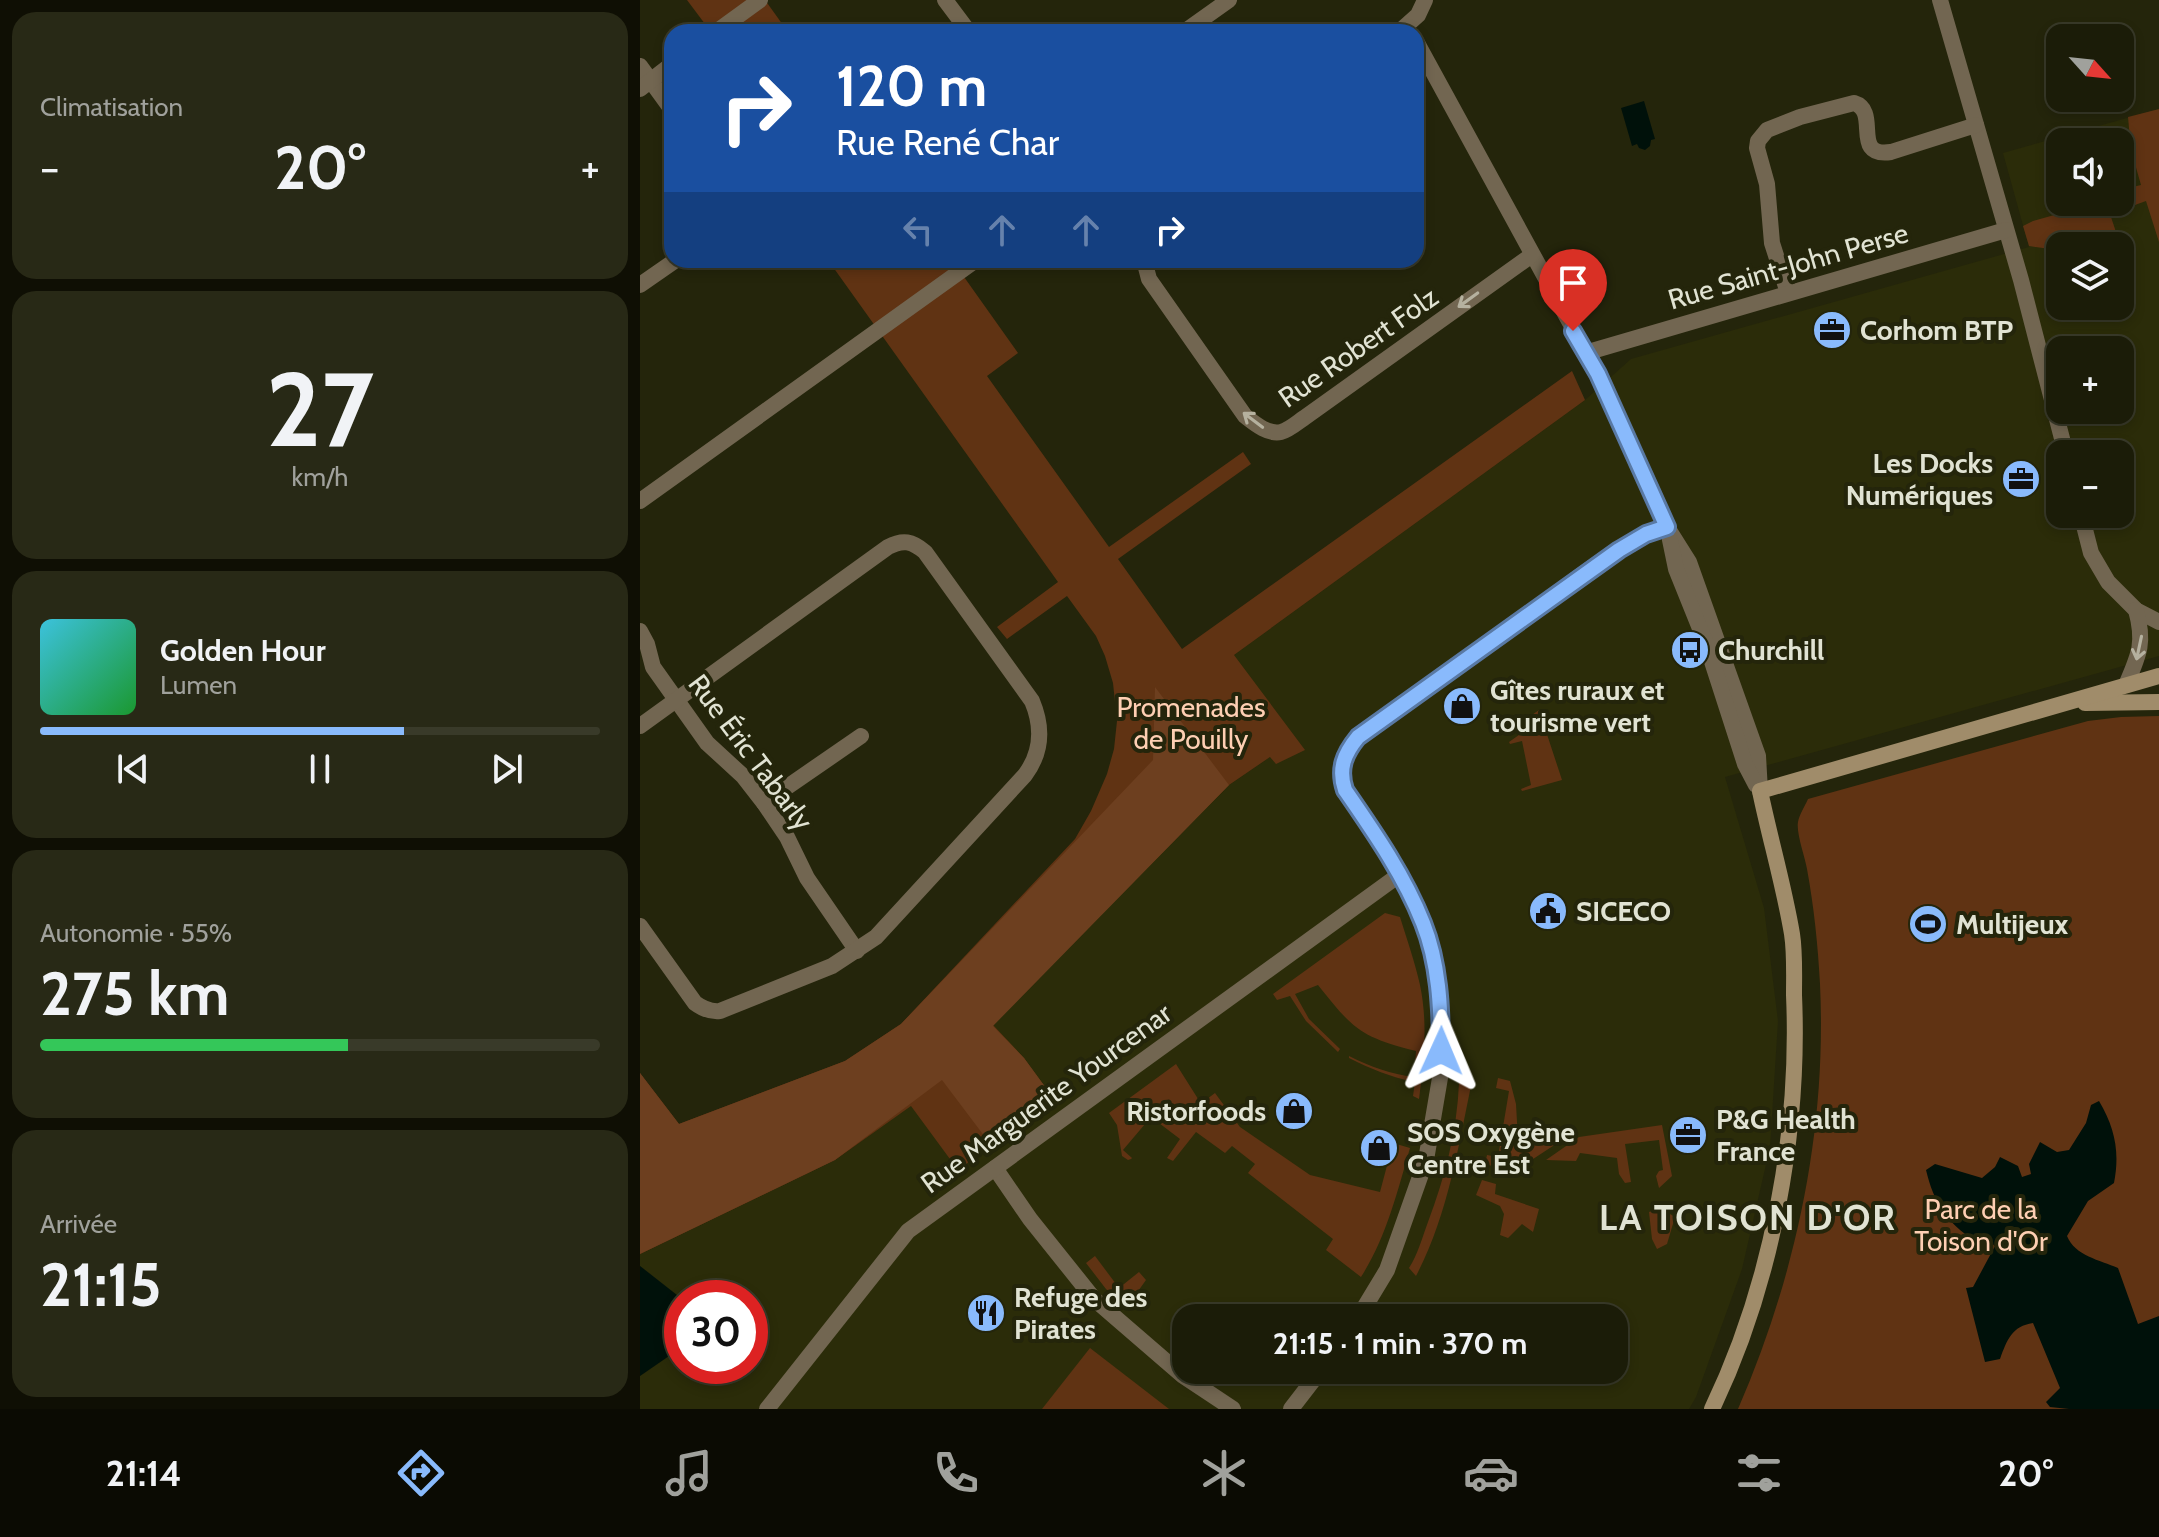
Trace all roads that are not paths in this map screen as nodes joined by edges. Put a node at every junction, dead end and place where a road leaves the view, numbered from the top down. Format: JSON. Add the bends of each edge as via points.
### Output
{"nodes":[{"id":1,"x":760,"y":0,"type":"edge"},
{"id":2,"x":945,"y":0,"type":"edge"},
{"id":3,"x":1229,"y":0,"type":"edge"},
{"id":4,"x":1425,"y":0,"type":"edge"},
{"id":5,"x":1940,"y":0,"type":"edge"},
{"id":6,"x":727,"y":24,"type":"edge"},
{"id":7,"x":963,"y":24,"type":"edge"},
{"id":8,"x":1195,"y":24,"type":"edge"},
{"id":9,"x":1411,"y":24,"type":"edge"},
{"id":10,"x":1424,"y":56,"type":"edge"},
{"id":11,"x":640,"y":66,"type":"edge"},
{"id":12,"x":664,"y":70,"type":"edge"},
{"id":13,"x":645,"y":85,"type":"edge"},
{"id":14,"x":664,"y":103,"type":"edge"},
{"id":15,"x":1976,"y":125,"type":"junction"},
{"id":16,"x":2006,"y":230,"type":"junction"},
{"id":17,"x":1532,"y":255,"type":"junction"},
{"id":18,"x":664,"y":268,"type":"edge"},
{"id":19,"x":965,"y":268,"type":"edge"},
{"id":20,"x":1146,"y":268,"type":"edge"},
{"id":21,"x":640,"y":285,"type":"edge"},
{"id":22,"x":1788,"y":293,"type":"junction"},
{"id":23,"x":1585,"y":353,"type":"junction"},
{"id":24,"x":2062,"y":440,"type":"edge"},
{"id":25,"x":640,"y":501,"type":"edge"},
{"id":26,"x":1667,"y":527,"type":"junction"},
{"id":27,"x":2085,"y":528,"type":"edge"},
{"id":28,"x":2136,"y":610,"type":"junction"},
{"id":29,"x":2159,"y":622,"type":"edge"},
{"id":30,"x":640,"y":631,"type":"edge"},
{"id":31,"x":647,"y":663,"type":"edge"},
{"id":32,"x":2159,"y":676,"type":"edge"},
{"id":33,"x":2126,"y":685,"type":"junction"},
{"id":34,"x":2159,"y":687,"type":"edge"},
{"id":35,"x":2101,"y":693,"type":"junction"},
{"id":36,"x":677,"y":700,"type":"junction"},
{"id":37,"x":2159,"y":702,"type":"edge"},
{"id":38,"x":2067,"y":703,"type":"junction"},
{"id":39,"x":640,"y":726,"type":"edge"},
{"id":40,"x":861,"y":736,"type":"dead end"},
{"id":41,"x":1760,"y":791,"type":"junction"},
{"id":42,"x":764,"y":803,"type":"junction"},
{"id":43,"x":1399,"y":875,"type":"junction"},
{"id":44,"x":640,"y":926,"type":"edge"},
{"id":45,"x":857,"y":951,"type":"junction"},
{"id":46,"x":995,"y":1168,"type":"junction"},
{"id":47,"x":1366,"y":1304,"type":"edge"},
{"id":48,"x":1310,"y":1384,"type":"edge"},
{"id":49,"x":767,"y":1409,"type":"edge"},
{"id":50,"x":1233,"y":1409,"type":"edge"},
{"id":51,"x":1291,"y":1409,"type":"edge"},
{"id":52,"x":1712,"y":1409,"type":"edge"}],
"edges":[{"from":1,"to":6,"type":"street"},
{"from":2,"to":7,"type":"street"},
{"from":3,"to":8,"type":"street"},
{"from":4,"to":9,"type":"street"},
{"from":5,"to":15,"type":"street"},
{"from":10,"to":17,"type":"street"},
{"from":11,"to":13,"type":"street"},
{"from":12,"to":13,"type":"street"},
{"from":13,"to":14,"type":"street"},
{"from":15,"to":16,"type":"street"},
{"from":15,"to":22,"type":"street","via":[[1878,152],[1869,143],[1865,111],[1854,103],[1800,117],[1761,135],[1757,148],[1767,184],[1772,243]]},
{"from":16,"to":22,"type":"street","name":"Rue Saint-John Perse"},
{"from":16,"to":24,"type":"street"},
{"from":17,"to":20,"type":"street","name":"Rue Robert Folz","one_way":true,"via":[[1281,432],[1245,416]]},
{"from":17,"to":23,"type":"street"},
{"from":18,"to":21,"type":"street"},
{"from":19,"to":25,"type":"street"},
{"from":22,"to":23,"type":"street","name":"Rue Saint-John Perse"},
{"from":23,"to":26,"type":"street"},
{"from":26,"to":41,"type":"street","via":[[1676,569],[1745,764]]},
{"from":26,"to":43,"type":"street","via":[[1641,536],[1606,559],[1350,747],[1341,780]]},
{"from":27,"to":28,"type":"street","via":[[2098,567]]},
{"from":28,"to":29,"type":"street"},
{"from":28,"to":33,"type":"street","one_way":true,"via":[[2141,645]]},
{"from":30,"to":31,"type":"street","name":"Rue Éric Tabarly","via":[[647,644]]},
{"from":31,"to":36,"type":"street","name":"Rue Éric Tabarly"},
{"from":32,"to":33,"type":"street"},
{"from":33,"to":35,"type":"street"},
{"from":34,"to":35,"type":"street"},
{"from":35,"to":38,"type":"street"},
{"from":36,"to":39,"type":"street"},
{"from":36,"to":42,"type":"street","name":"Rue Éric Tabarly","via":[[707,743]]},
{"from":36,"to":45,"type":"street","via":[[902,541],[925,552],[1024,690],[1040,728],[1031,767],[876,937]]},
{"from":37,"to":38,"type":"street"},
{"from":38,"to":41,"type":"street"},
{"from":40,"to":42,"type":"street"},
{"from":41,"to":52,"type":"street","via":[[1792,936],[1796,1030],[1790,1135],[1771,1240]]},
{"from":42,"to":45,"type":"street","name":"Rue Éric Tabarly"},
{"from":43,"to":46,"type":"street","name":"Rue Marguerite Yourcenar"},
{"from":43,"to":47,"type":"street","via":[[1424,924],[1432,955],[1441,1008],[1441,1072],[1426,1160],[1387,1270]]},
{"from":44,"to":45,"type":"street","via":[[695,1003],[713,1011],[832,966]]},
{"from":46,"to":49,"type":"street","name":"Rue Marguerite Yourcenar","via":[[908,1231]]},
{"from":46,"to":50,"type":"street","via":[[1094,1299],[1182,1375]]},
{"from":48,"to":51,"type":"street"}]}
